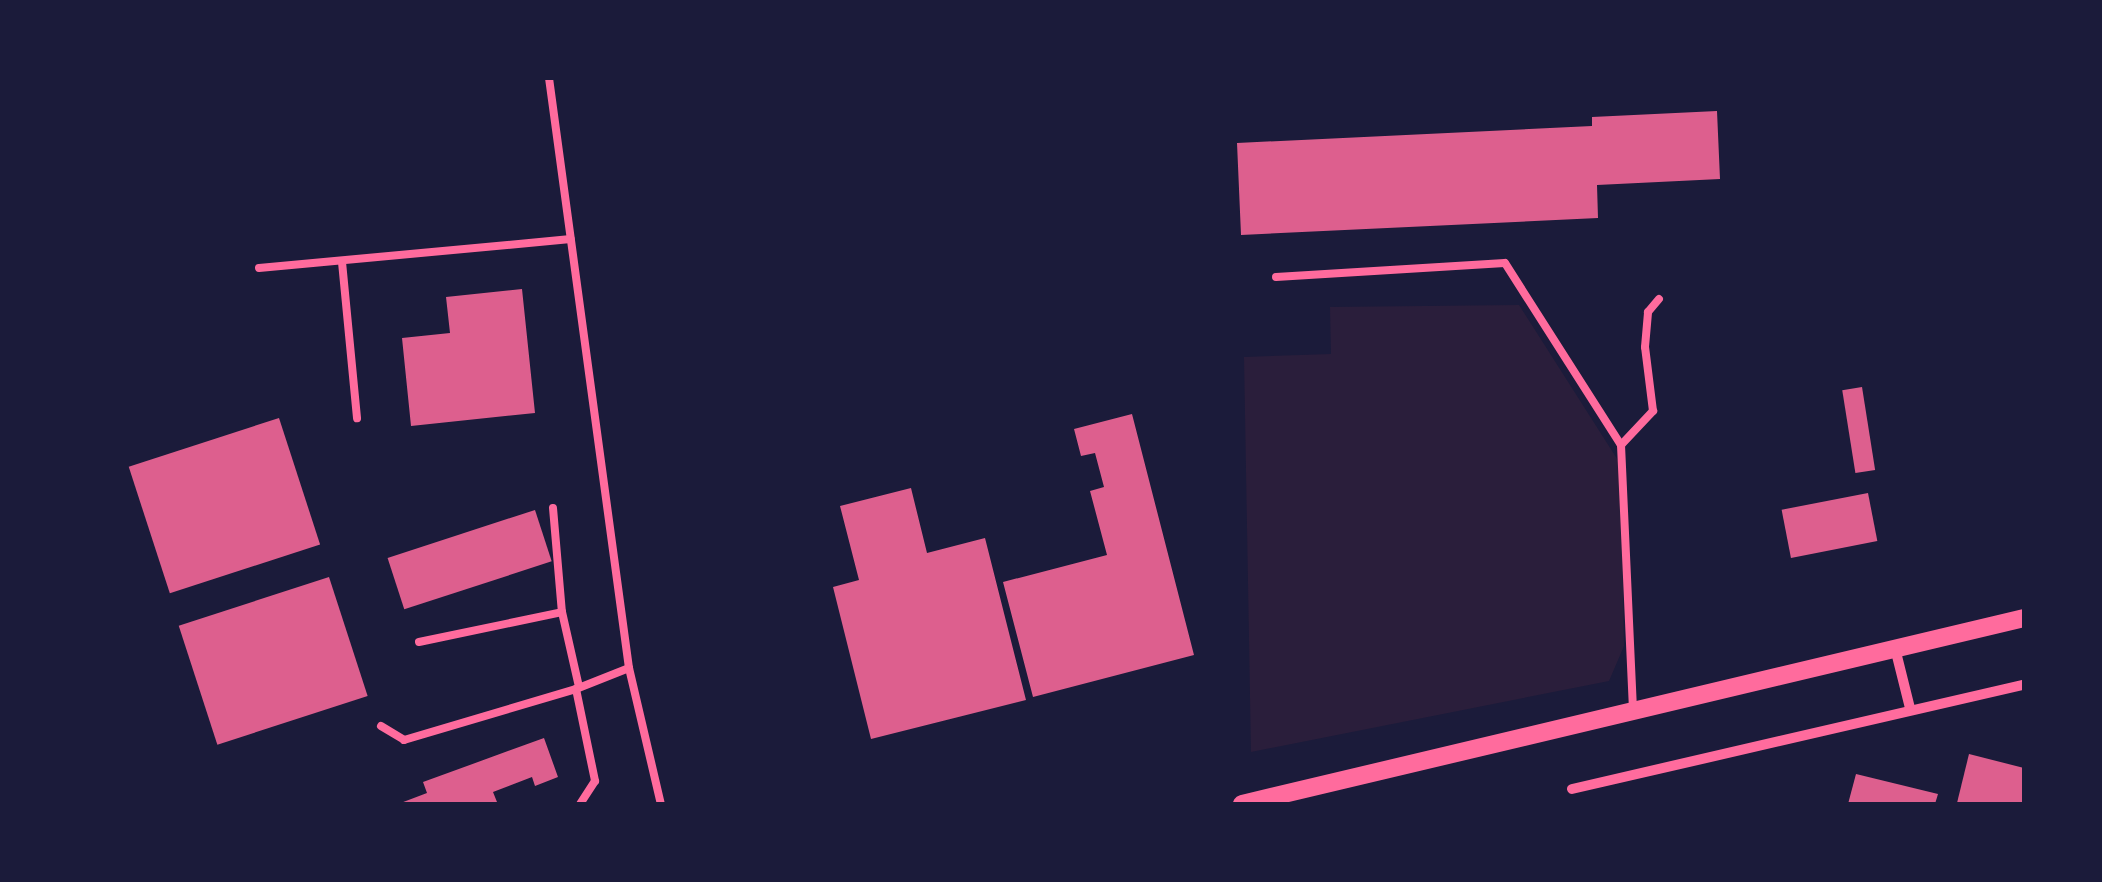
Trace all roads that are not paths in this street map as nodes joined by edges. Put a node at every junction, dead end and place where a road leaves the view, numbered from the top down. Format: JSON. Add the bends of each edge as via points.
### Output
{"nodes":[{"id":1,"x":550,"y":78,"type":"edge"},
{"id":2,"x":571,"y":239,"type":"junction"},
{"id":3,"x":342,"y":262,"type":"junction"},
{"id":4,"x":259,"y":268,"type":"dead end"},
{"id":5,"x":1276,"y":277,"type":"dead end"},
{"id":6,"x":1659,"y":298,"type":"dead end"},
{"id":7,"x":358,"y":418,"type":"dead end"},
{"id":8,"x":1620,"y":445,"type":"junction"},
{"id":9,"x":553,"y":508,"type":"dead end"},
{"id":10,"x":562,"y":612,"type":"junction"},
{"id":11,"x":2024,"y":618,"type":"edge"},
{"id":12,"x":418,"y":642,"type":"dead end"},
{"id":13,"x":1896,"y":648,"type":"junction"},
{"id":14,"x":629,"y":668,"type":"junction"},
{"id":15,"x":2024,"y":685,"type":"edge"},
{"id":16,"x":577,"y":688,"type":"junction"},
{"id":17,"x":1633,"y":708,"type":"junction"},
{"id":18,"x":1910,"y":708,"type":"junction"},
{"id":19,"x":381,"y":726,"type":"dead end"},
{"id":20,"x":1572,"y":789,"type":"dead end"},
{"id":21,"x":580,"y":804,"type":"edge"},
{"id":22,"x":661,"y":804,"type":"edge"},
{"id":23,"x":1242,"y":804,"type":"edge"}],
"edges":[{"from":1,"to":2,"type":"lane"},
{"from":2,"to":3,"type":"lane"},
{"from":2,"to":14,"type":"lane"},
{"from":3,"to":4,"type":"lane"},
{"from":3,"to":7,"type":"lane"},
{"from":5,"to":8,"type":"lane","via":[[1506,263]]},
{"from":6,"to":8,"type":"lane","via":[[1648,312],[1645,346],[1653,411]]},
{"from":8,"to":17,"type":"lane"},
{"from":9,"to":10,"type":"lane"},
{"from":10,"to":12,"type":"lane"},
{"from":10,"to":16,"type":"lane"},
{"from":11,"to":13,"type":"street"},
{"from":13,"to":17,"type":"street"},
{"from":13,"to":18,"type":"street"},
{"from":14,"to":16,"type":"lane"},
{"from":14,"to":22,"type":"lane"},
{"from":15,"to":18,"type":"street"},
{"from":16,"to":19,"type":"lane","via":[[404,740]]},
{"from":16,"to":21,"type":"lane","via":[[595,781]]},
{"from":17,"to":23,"type":"street"},
{"from":18,"to":20,"type":"street"}]}
